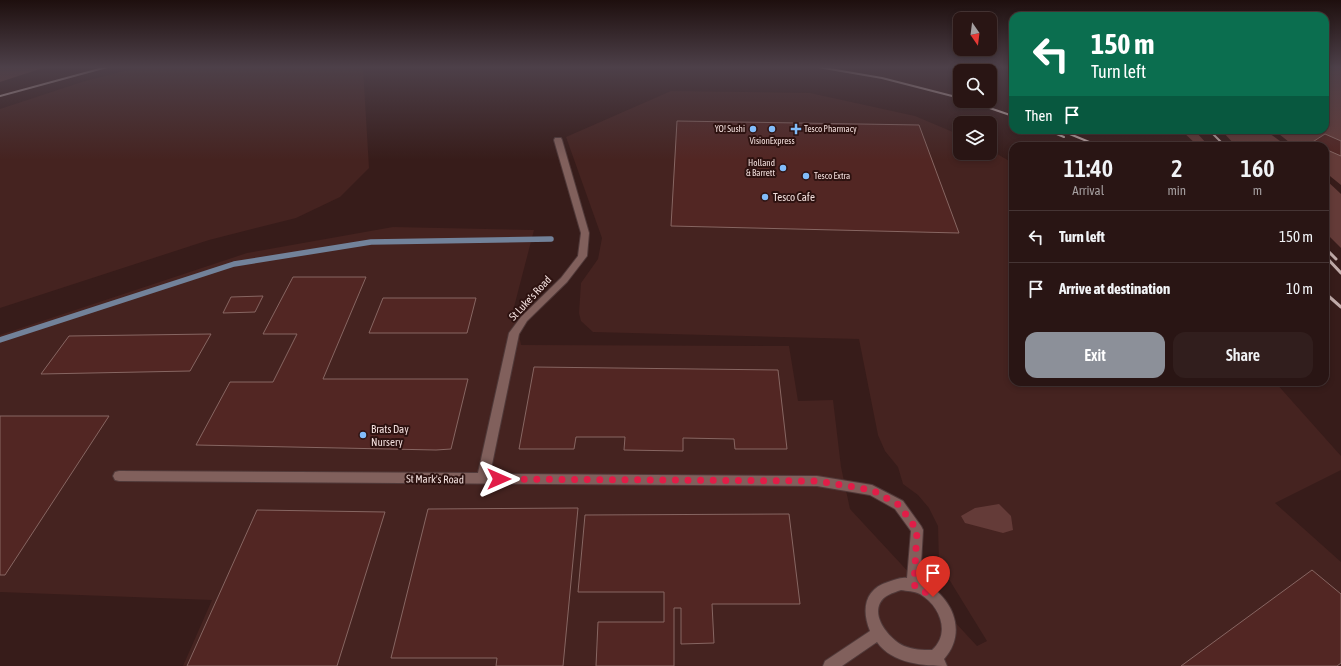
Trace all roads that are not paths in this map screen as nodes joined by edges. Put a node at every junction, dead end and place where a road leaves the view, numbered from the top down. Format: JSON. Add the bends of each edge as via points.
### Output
{"nodes":[{"id":1,"x":558,"y":140,"type":"dead end"},
{"id":2,"x":119,"y":476,"type":"dead end"},
{"id":3,"x":483,"y":479,"type":"junction"},
{"id":4,"x":914,"y":585,"type":"junction"},
{"id":5,"x":877,"y":634,"type":"junction"},
{"id":6,"x":937,"y":661,"type":"edge"},
{"id":7,"x":830,"y":666,"type":"edge"}],
"edges":[{"from":1,"to":3,"type":"street","name":"St Luke's Road","via":[[585,233],[582,256],[564,280],[514,332]]},
{"from":2,"to":3,"type":"street","name":"St Mark's Road"},
{"from":3,"to":4,"type":"street","name":"St Mark's Road","via":[[817,481],[860,486],[899,505],[917,530]]},
{"from":4,"to":5,"type":"street","via":[[890,586],[881,591],[874,600],[871,610],[872,622]]},
{"from":4,"to":6,"type":"street","via":[[933,597],[947,617],[950,630],[948,642]]},
{"from":5,"to":6,"type":"street","via":[[895,654],[908,659]]},
{"from":5,"to":7,"type":"street"}]}
